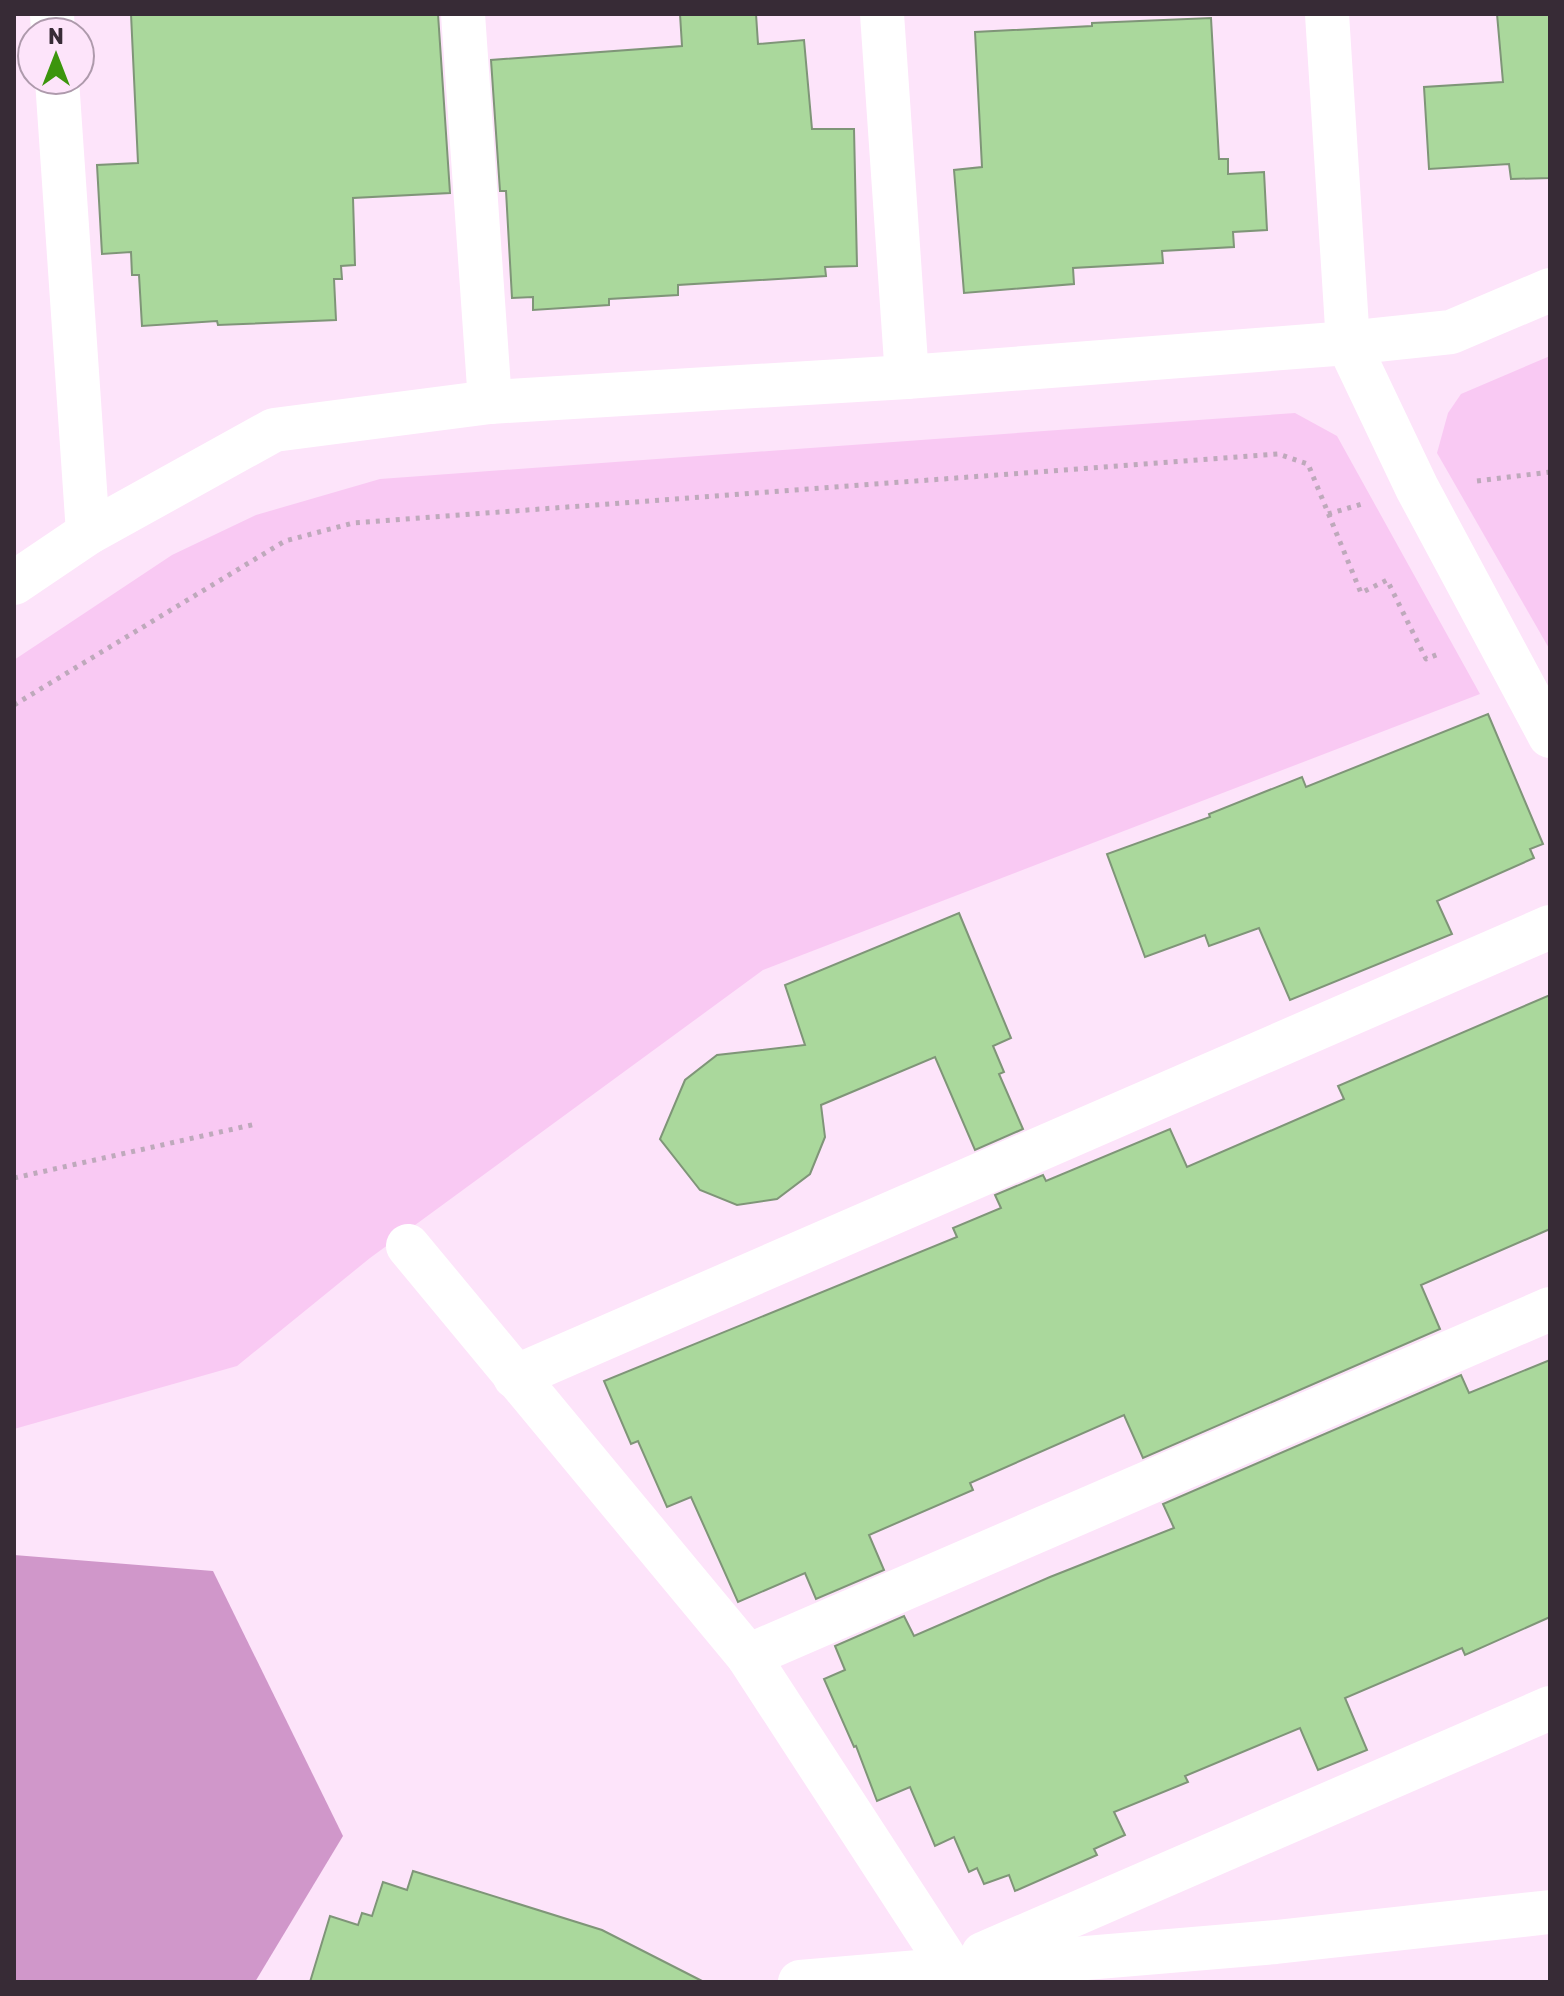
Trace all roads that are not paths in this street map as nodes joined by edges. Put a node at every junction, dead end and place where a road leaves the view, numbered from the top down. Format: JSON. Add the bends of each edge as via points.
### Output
{"nodes":[{"id":1,"x":463,"y":14,"type":"edge"},
{"id":2,"x":882,"y":14,"type":"edge"},
{"id":3,"x":1327,"y":14,"type":"edge"},
{"id":4,"x":58,"y":96,"type":"edge"},
{"id":5,"x":1550,"y":290,"type":"edge"},
{"id":6,"x":1348,"y":343,"type":"junction"},
{"id":7,"x":907,"y":377,"type":"junction"},
{"id":8,"x":490,"y":402,"type":"junction"},
{"id":9,"x":88,"y":533,"type":"junction"},
{"id":10,"x":14,"y":583,"type":"edge"},
{"id":11,"x":1550,"y":736,"type":"edge"},
{"id":12,"x":1550,"y":927,"type":"edge"},
{"id":13,"x":408,"y":1246,"type":"dead end"},
{"id":14,"x":1550,"y":1309,"type":"edge"},
{"id":15,"x":515,"y":1377,"type":"junction"},
{"id":16,"x":748,"y":1656,"type":"junction"},
{"id":17,"x":1550,"y":1708,"type":"edge"},
{"id":18,"x":1550,"y":1912,"type":"edge"},
{"id":19,"x":951,"y":1968,"type":"junction"},
{"id":20,"x":800,"y":1982,"type":"edge"}],
"edges":[{"from":1,"to":8,"type":"street"},
{"from":2,"to":7,"type":"street"},
{"from":3,"to":6,"type":"street"},
{"from":4,"to":9,"type":"street"},
{"from":5,"to":6,"type":"street","via":[[1451,332]]},
{"from":6,"to":7,"type":"street"},
{"from":6,"to":11,"type":"street","via":[[1417,488]]},
{"from":7,"to":8,"type":"street"},
{"from":8,"to":9,"type":"street","via":[[274,430]]},
{"from":9,"to":10,"type":"street"},
{"from":12,"to":15,"type":"street"},
{"from":13,"to":15,"type":"street"},
{"from":14,"to":16,"type":"street"},
{"from":15,"to":16,"type":"street"},
{"from":16,"to":19,"type":"street"},
{"from":17,"to":19,"type":"street"},
{"from":18,"to":19,"type":"street","via":[[1276,1942]]},
{"from":19,"to":20,"type":"street"}]}
